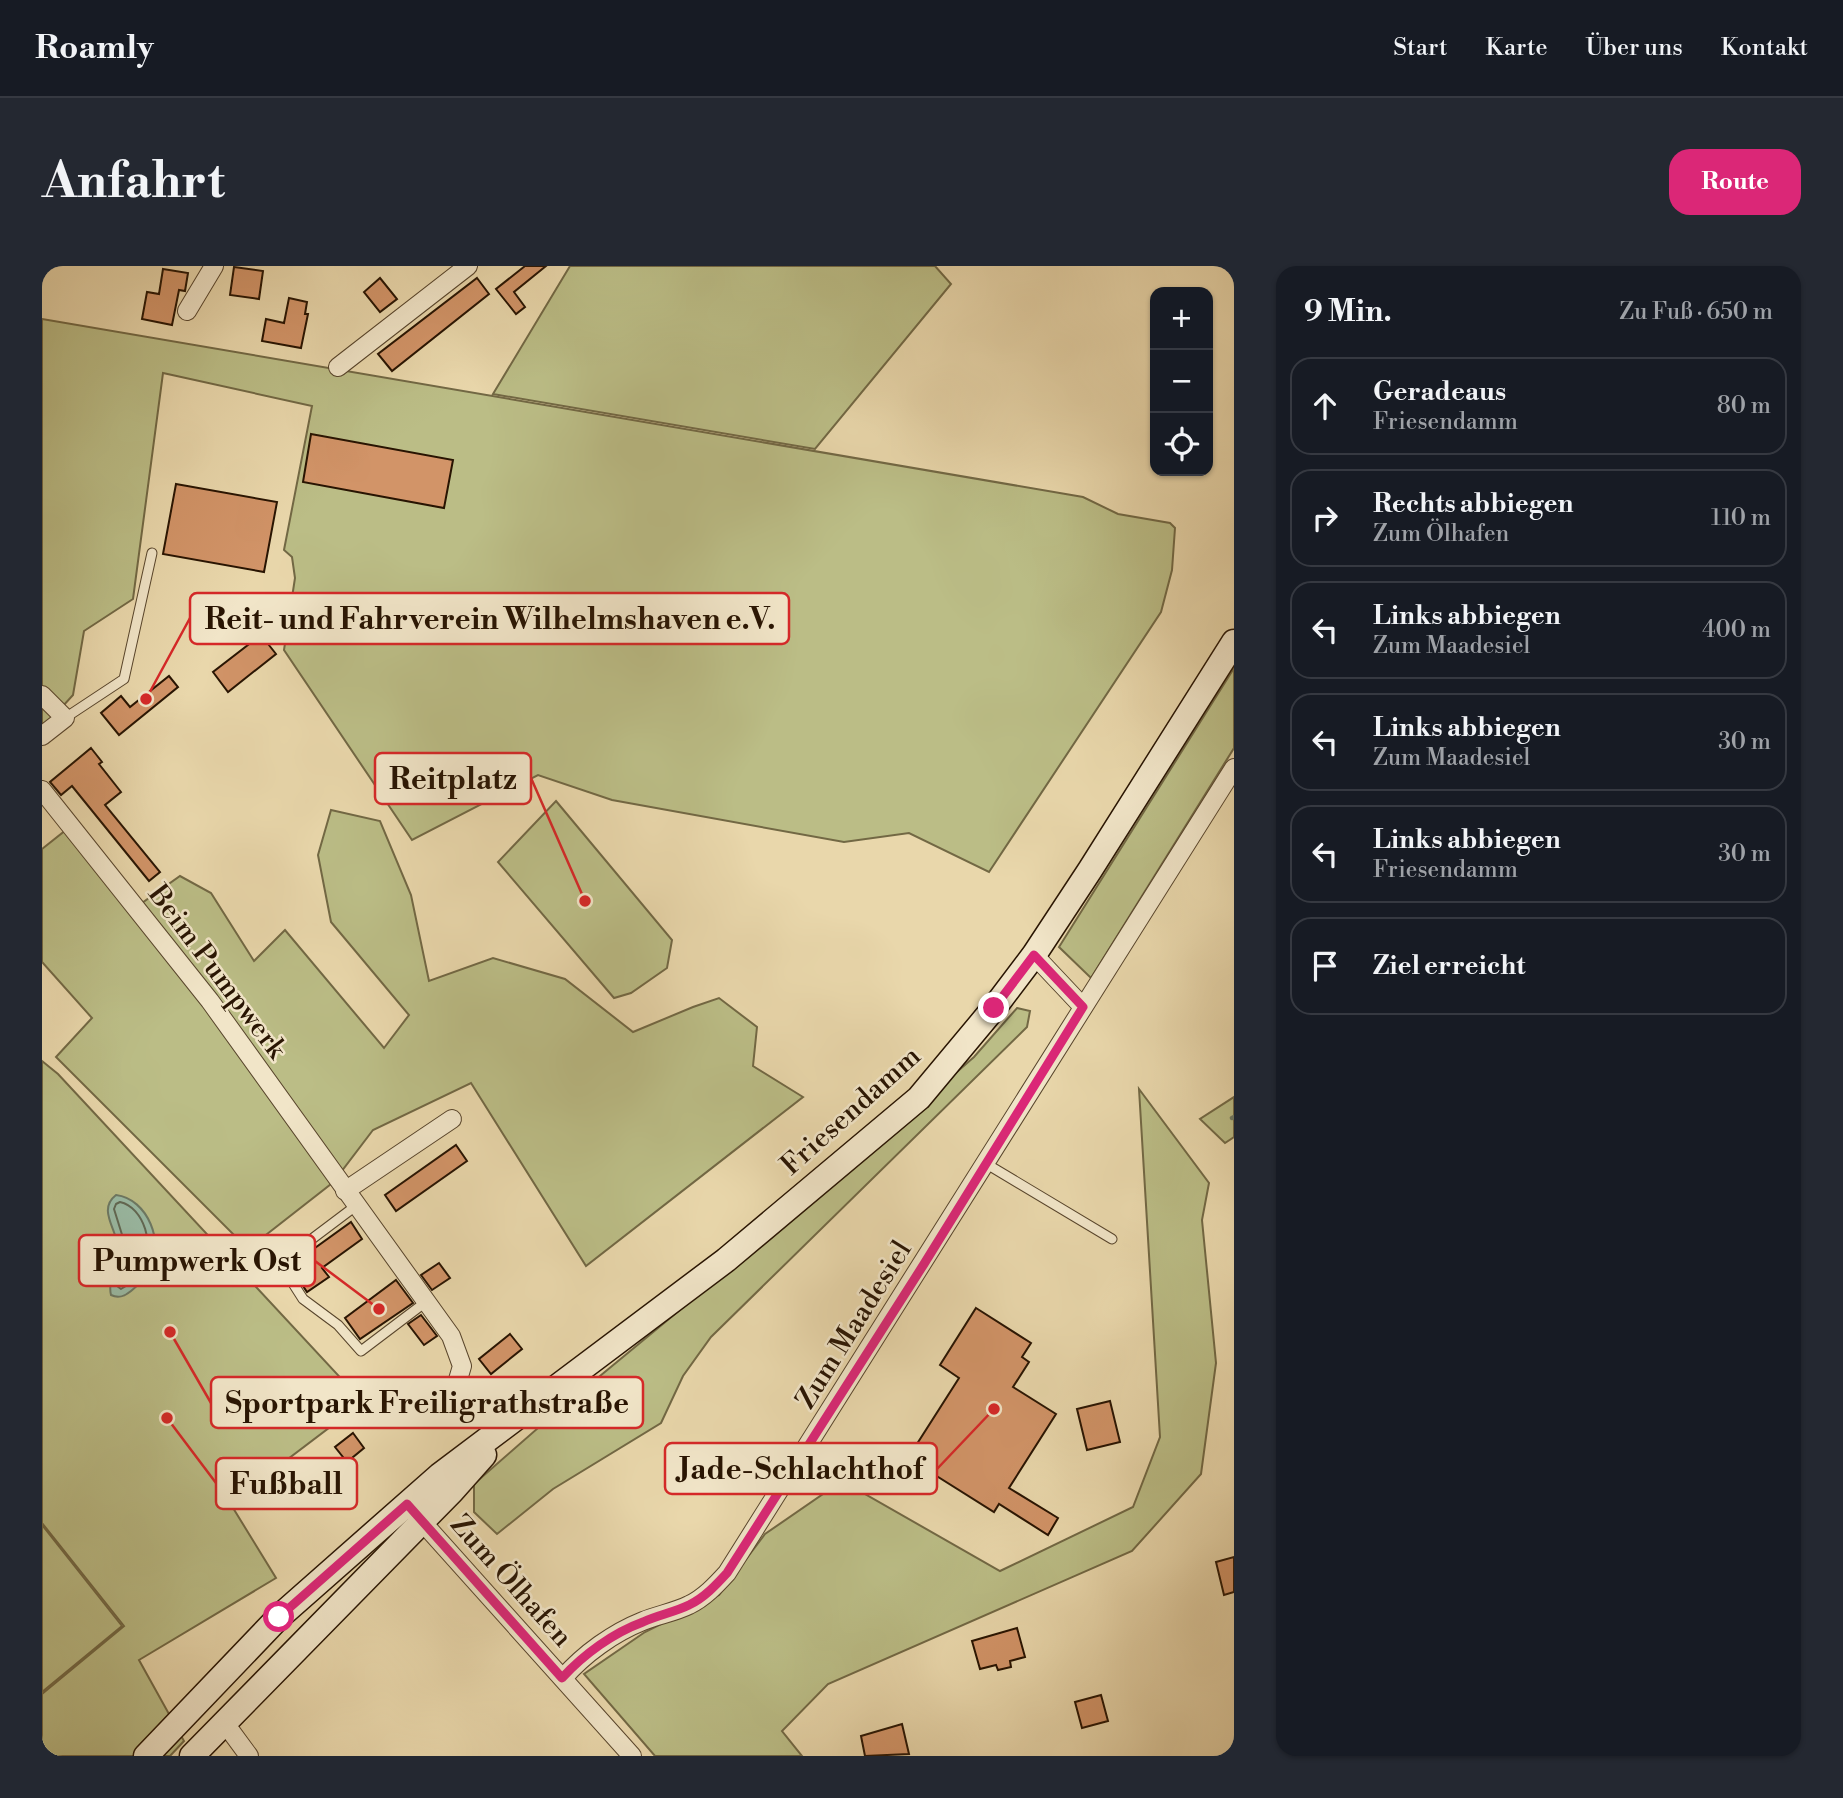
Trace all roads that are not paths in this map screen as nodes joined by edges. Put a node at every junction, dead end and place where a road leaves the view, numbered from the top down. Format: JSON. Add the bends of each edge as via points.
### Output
{"nodes":[{"id":1,"x":214,"y":266,"type":"edge"},
{"id":2,"x":458,"y":269,"type":"edge"},
{"id":3,"x":187,"y":311,"type":"dead end"},
{"id":4,"x":338,"y":367,"type":"dead end"},
{"id":5,"x":152,"y":553,"type":"dead end"},
{"id":6,"x":1234,"y":642,"type":"edge"},
{"id":7,"x":42,"y":695,"type":"edge"},
{"id":8,"x":65,"y":718,"type":"junction"},
{"id":9,"x":42,"y":736,"type":"edge"},
{"id":10,"x":1234,"y":768,"type":"edge"},
{"id":11,"x":42,"y":790,"type":"edge"},
{"id":12,"x":1034,"y":955,"type":"junction"},
{"id":13,"x":1083,"y":1007,"type":"junction"},
{"id":14,"x":452,"y":1119,"type":"dead end"},
{"id":15,"x":985,"y":1163,"type":"junction"},
{"id":16,"x":345,"y":1191,"type":"junction"},
{"id":17,"x":357,"y":1205,"type":"junction"},
{"id":18,"x":1112,"y":1239,"type":"dead end"},
{"id":19,"x":427,"y":1301,"type":"junction"},
{"id":20,"x":455,"y":1390,"type":"dead end"},
{"id":21,"x":414,"y":1513,"type":"junction"},
{"id":22,"x":562,"y":1678,"type":"junction"},
{"id":23,"x":223,"y":1722,"type":"junction"},
{"id":24,"x":146,"y":1756,"type":"edge"},
{"id":25,"x":192,"y":1756,"type":"edge"},
{"id":26,"x":249,"y":1756,"type":"edge"},
{"id":27,"x":632,"y":1756,"type":"edge"}],
"edges":[{"from":1,"to":3,"type":"street"},
{"from":2,"to":4,"type":"street"},
{"from":5,"to":8,"type":"lane","via":[[124,678]]},
{"from":6,"to":12,"type":"main road","name":"Friesendamm"},
{"from":7,"to":8,"type":"street"},
{"from":8,"to":9,"type":"street"},
{"from":10,"to":13,"type":"street","name":"Zum Maadesiel"},
{"from":11,"to":16,"type":"street","name":"Beim Pumpwerk","via":[[211,1002]]},
{"from":12,"to":13,"type":"street"},
{"from":12,"to":21,"type":"main road","name":"Friesendamm","via":[[919,1098],[726,1260],[524,1410],[452,1491]]},
{"from":13,"to":15,"type":"street","name":"Zum Maadesiel"},
{"from":14,"to":16,"type":"street"},
{"from":15,"to":18,"type":"lane"},
{"from":15,"to":22,"type":"street","name":"Zum Maadesiel","via":[[727,1573],[690,1605],[616,1635]]},
{"from":16,"to":17,"type":"street","name":"Beim Pumpwerk"},
{"from":17,"to":19,"type":"street","name":"Beim Pumpwerk"},
{"from":17,"to":19,"type":"lane","via":[[280,1263],[303,1299],[338,1325],[360,1352]]},
{"from":19,"to":20,"type":"street","name":"Beim Pumpwerk","via":[[451,1336],[462,1366]]},
{"from":21,"to":22,"type":"street","name":"Zum Ölhafen"},
{"from":21,"to":23,"type":"main road","name":"Friesendamm"},
{"from":21,"to":24,"type":"main road","name":"Friesendamm","via":[[279,1617]]},
{"from":22,"to":27,"type":"street","name":"Zum Ölhafen"},
{"from":23,"to":25,"type":"main road","name":"Friesendamm"},
{"from":23,"to":26,"type":"street"}]}
